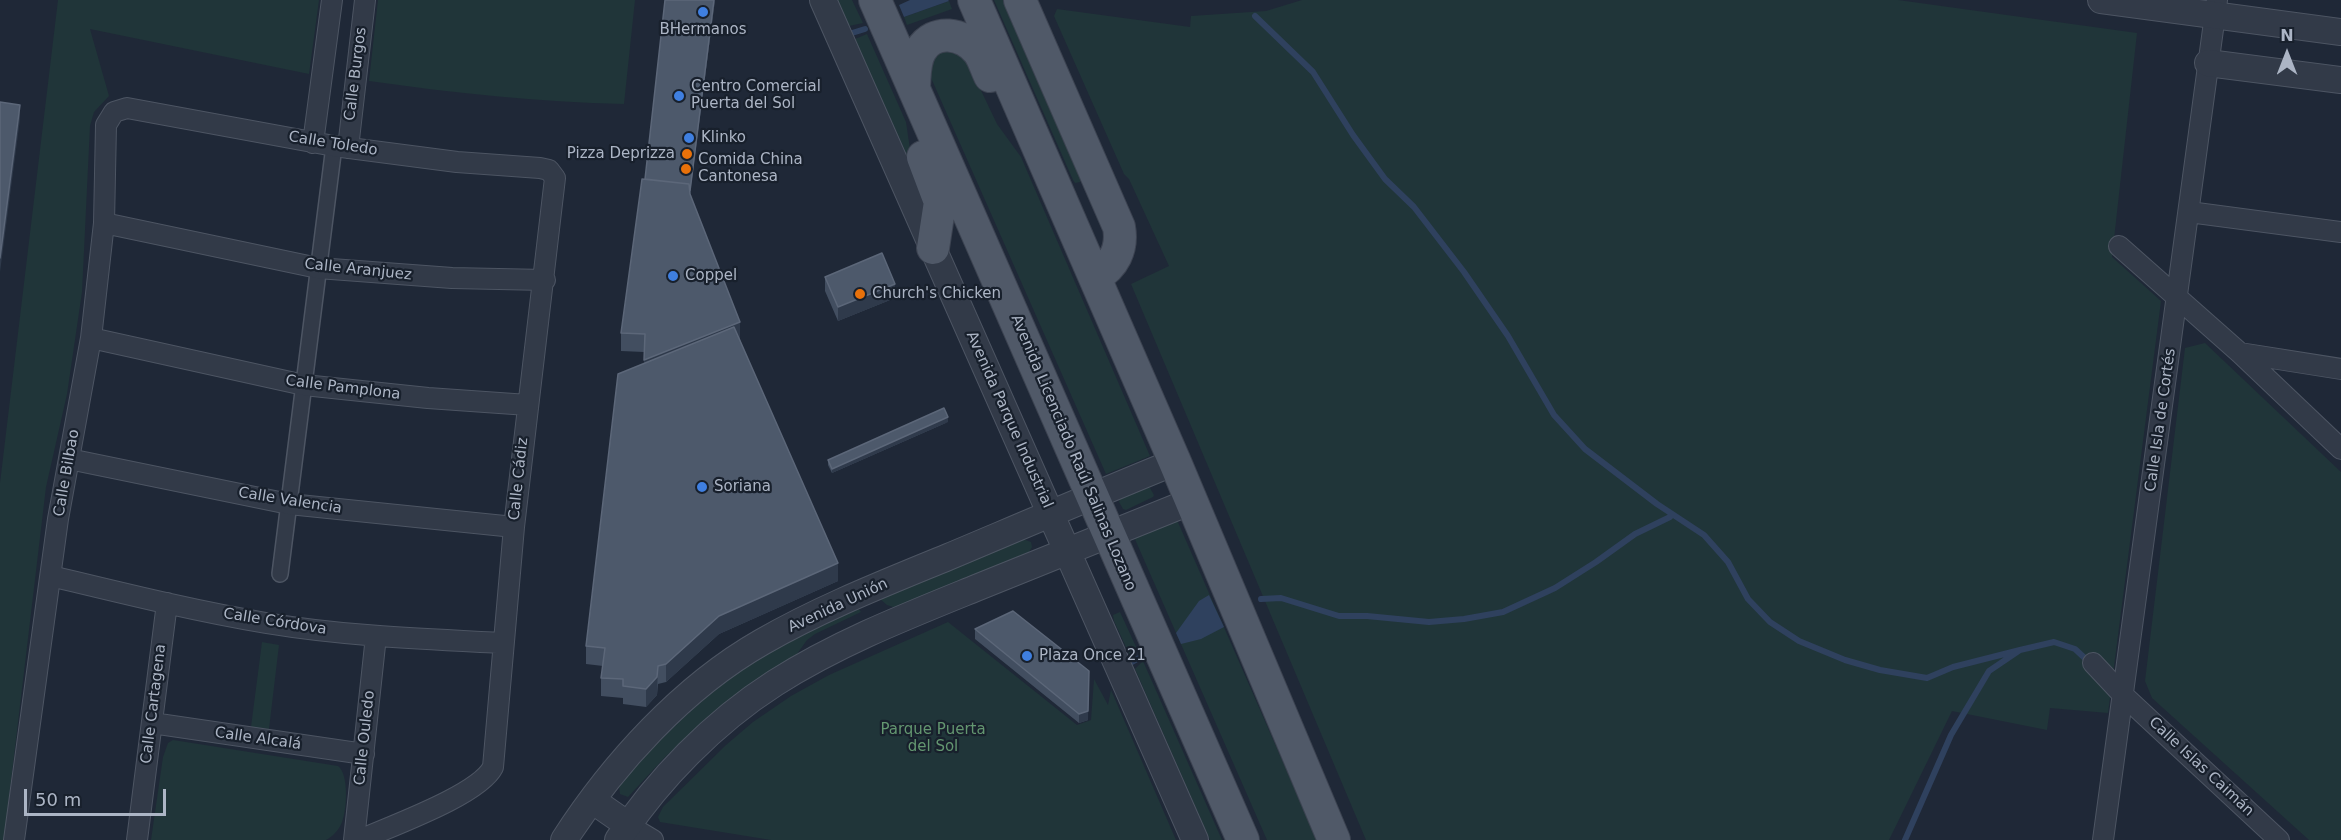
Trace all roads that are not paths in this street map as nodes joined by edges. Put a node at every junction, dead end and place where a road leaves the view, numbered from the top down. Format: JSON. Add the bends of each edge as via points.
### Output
{"nodes":[{"id":1,"x":332,"y":0,"type":"edge"},
{"id":2,"x":365,"y":0,"type":"edge"},
{"id":3,"x":823,"y":0,"type":"edge"},
{"id":4,"x":875,"y":0,"type":"edge"},
{"id":5,"x":974,"y":0,"type":"edge"},
{"id":6,"x":1020,"y":0,"type":"edge"},
{"id":7,"x":2101,"y":0,"type":"edge"},
{"id":8,"x":2216,"y":7,"type":"edge"},
{"id":9,"x":2341,"y":32,"type":"edge"},
{"id":10,"x":2208,"y":63,"type":"junction"},
{"id":11,"x":2341,"y":81,"type":"edge"},
{"id":12,"x":920,"y":101,"type":"junction"},
{"id":13,"x":118,"y":110,"type":"joint"},
{"id":14,"x":313,"y":143,"type":"junction"},
{"id":15,"x":341,"y":147,"type":"junction"},
{"id":16,"x":1046,"y":162,"type":"junction"},
{"id":17,"x":549,"y":170,"type":"joint"},
{"id":18,"x":2189,"y":212,"type":"junction"},
{"id":19,"x":104,"y":223,"type":"junction"},
{"id":20,"x":2341,"y":232,"type":"edge"},
{"id":21,"x":2119,"y":246,"type":"dead end"},
{"id":22,"x":933,"y":248,"type":"junction"},
{"id":23,"x":318,"y":268,"type":"junction"},
{"id":24,"x":1095,"y":277,"type":"junction"},
{"id":25,"x":544,"y":279,"type":"junction"},
{"id":26,"x":2178,"y":299,"type":"junction"},
{"id":27,"x":91,"y":338,"type":"junction"},
{"id":28,"x":2240,"y":353,"type":"junction"},
{"id":29,"x":2341,"y":369,"type":"edge"},
{"id":30,"x":304,"y":385,"type":"junction"},
{"id":31,"x":528,"y":405,"type":"junction"},
{"id":32,"x":2341,"y":449,"type":"edge"},
{"id":33,"x":69,"y":459,"type":"junction"},
{"id":34,"x":1175,"y":462,"type":"junction"},
{"id":35,"x":1092,"y":496,"type":"junction"},
{"id":36,"x":1192,"y":501,"type":"junction"},
{"id":37,"x":288,"y":504,"type":"junction"},
{"id":38,"x":1051,"y":513,"type":"junction"},
{"id":39,"x":514,"y":527,"type":"junction"},
{"id":40,"x":1108,"y":534,"type":"junction"},
{"id":41,"x":1067,"y":551,"type":"junction"},
{"id":42,"x":280,"y":574,"type":"dead end"},
{"id":43,"x":51,"y":576,"type":"junction"},
{"id":44,"x":864,"y":592,"type":"junction"},
{"id":45,"x":167,"y":603,"type":"junction"},
{"id":46,"x":915,"y":613,"type":"junction"},
{"id":47,"x":376,"y":636,"type":"junction"},
{"id":48,"x":502,"y":643,"type":"junction"},
{"id":49,"x":818,"y":658,"type":"junction"},
{"id":50,"x":2093,"y":663,"type":"dead end"},
{"id":51,"x":2122,"y":694,"type":"junction"},
{"id":52,"x":152,"y":723,"type":"junction"},
{"id":53,"x":364,"y":754,"type":"junction"},
{"id":54,"x":592,"y":800,"type":"junction"},
{"id":55,"x":623,"y":833,"type":"edge"},
{"id":56,"x":14,"y":840,"type":"edge"},
{"id":57,"x":137,"y":840,"type":"edge"},
{"id":58,"x":354,"y":840,"type":"edge"},
{"id":59,"x":360,"y":840,"type":"edge"},
{"id":60,"x":564,"y":840,"type":"edge"},
{"id":61,"x":653,"y":840,"type":"edge"},
{"id":62,"x":1195,"y":840,"type":"edge"},
{"id":63,"x":1243,"y":840,"type":"edge"},
{"id":64,"x":1334,"y":840,"type":"edge"},
{"id":65,"x":2103,"y":840,"type":"edge"},
{"id":66,"x":2279,"y":840,"type":"edge"}],
"edges":[{"from":1,"to":14,"type":"street"},
{"from":2,"to":15,"type":"street","name":"Calle Burgos"},
{"from":3,"to":22,"type":"street","name":"Avenida Parque Industrial"},
{"from":4,"to":12,"type":"main road","name":"Avenida Licenciado Raúl Salinas Lozano"},
{"from":5,"to":16,"type":"main road"},
{"from":6,"to":24,"type":"main road","via":[[1119,227],[1118,253],[1111,265]]},
{"from":7,"to":8,"type":"street"},
{"from":8,"to":9,"type":"street"},
{"from":8,"to":10,"type":"street","name":"Calle Isla de Cortés"},
{"from":10,"to":11,"type":"street"},
{"from":10,"to":18,"type":"street","name":"Calle Isla de Cortés"},
{"from":12,"to":16,"type":"main road","via":[[915,65],[922,49],[941,35],[970,43],[979,52],[1022,136]]},
{"from":12,"to":22,"type":"main road","via":[[921,150],[940,202]]},
{"from":12,"to":35,"type":"main road","name":"Avenida Licenciado Raúl Salinas Lozano"},
{"from":13,"to":14,"type":"street","name":"Calle Toledo","via":[[140,109]]},
{"from":13,"to":19,"type":"street","name":"Calle Bilbao","via":[[106,125]]},
{"from":14,"to":15,"type":"street","name":"Calle Toledo"},
{"from":15,"to":17,"type":"street","name":"Calle Toledo"},
{"from":15,"to":23,"type":"street","name":"Calle Burgos"},
{"from":16,"to":24,"type":"main road"},
{"from":17,"to":25,"type":"street","name":"Calle Cádiz","via":[[555,183]]},
{"from":18,"to":20,"type":"street"},
{"from":18,"to":26,"type":"street","name":"Calle Isla de Cortés"},
{"from":19,"to":23,"type":"street","name":"Calle Aranjuez"},
{"from":19,"to":27,"type":"street","name":"Calle Bilbao"},
{"from":21,"to":26,"type":"street"},
{"from":22,"to":38,"type":"street","name":"Avenida Parque Industrial"},
{"from":23,"to":25,"type":"street","name":"Calle Aranjuez","via":[[452,278]]},
{"from":23,"to":30,"type":"street","name":"Calle Burgos"},
{"from":24,"to":34,"type":"main road"},
{"from":25,"to":31,"type":"street","name":"Calle Cádiz"},
{"from":26,"to":28,"type":"street"},
{"from":26,"to":51,"type":"street","name":"Calle Isla de Cortés"},
{"from":27,"to":30,"type":"street","name":"Calle Pamplona"},
{"from":27,"to":33,"type":"street","name":"Calle Bilbao"},
{"from":28,"to":29,"type":"street"},
{"from":28,"to":32,"type":"street"},
{"from":30,"to":31,"type":"street","name":"Calle Pamplona"},
{"from":30,"to":37,"type":"street","name":"Calle Burgos"},
{"from":31,"to":39,"type":"street","name":"Calle Cádiz"},
{"from":33,"to":37,"type":"street","name":"Calle Valencia"},
{"from":33,"to":43,"type":"street","name":"Calle Bilbao"},
{"from":34,"to":35,"type":"street","name":"Avenida Unión"},
{"from":34,"to":36,"type":"main road"},
{"from":35,"to":38,"type":"street","name":"Avenida Unión"},
{"from":35,"to":40,"type":"main road","name":"Avenida Licenciado Raúl Salinas Lozano"},
{"from":36,"to":40,"type":"street"},
{"from":36,"to":64,"type":"main road"},
{"from":37,"to":39,"type":"street","name":"Calle Valencia"},
{"from":37,"to":42,"type":"street","name":"Calle Burgos"},
{"from":38,"to":41,"type":"street","name":"Avenida Parque Industrial"},
{"from":38,"to":44,"type":"street","name":"Avenida Unión"},
{"from":39,"to":48,"type":"street","name":"Calle Cádiz"},
{"from":40,"to":41,"type":"street"},
{"from":40,"to":63,"type":"main road","name":"Avenida Licenciado Raúl Salinas Lozano"},
{"from":41,"to":46,"type":"street"},
{"from":41,"to":62,"type":"street","name":"Avenida Parque Industrial"},
{"from":43,"to":45,"type":"street","name":"Calle Córdova"},
{"from":43,"to":56,"type":"street","name":"Calle Bilbao"},
{"from":44,"to":46,"type":"street","via":[[889,612]]},
{"from":44,"to":49,"type":"street","via":[[865,618],[858,626],[836,636]]},
{"from":44,"to":54,"type":"street","name":"Avenida Unión","via":[[788,628],[731,663],[669,713]]},
{"from":45,"to":47,"type":"street","name":"Calle Córdova","via":[[265,623]]},
{"from":45,"to":52,"type":"street","name":"Calle Cartagena"},
{"from":46,"to":49,"type":"street"},
{"from":47,"to":48,"type":"street","name":"Calle Córdova"},
{"from":47,"to":53,"type":"street","name":"Calle Ouledo"},
{"from":48,"to":59,"type":"street","name":"Calle Cádiz","via":[[493,767],[489,774],[465,792]]},
{"from":49,"to":55,"type":"street","via":[[766,689],[720,725],[662,782]]},
{"from":50,"to":51,"type":"street","name":"Calle Islas Caimán"},
{"from":51,"to":65,"type":"street","name":"Calle Isla de Cortés"},
{"from":51,"to":66,"type":"street","name":"Calle Islas Caimán"},
{"from":52,"to":53,"type":"street","name":"Calle Alcalá"},
{"from":52,"to":57,"type":"street","name":"Calle Cartagena"},
{"from":53,"to":58,"type":"street","name":"Calle Ouledo"},
{"from":54,"to":55,"type":"street"},
{"from":54,"to":60,"type":"street","name":"Avenida Unión"},
{"from":55,"to":61,"type":"street"}]}
